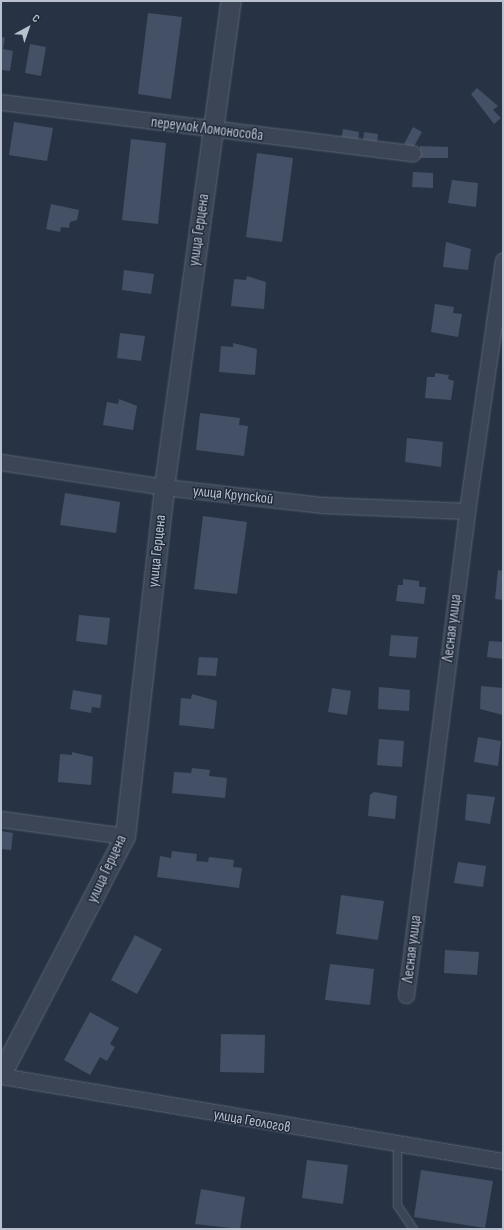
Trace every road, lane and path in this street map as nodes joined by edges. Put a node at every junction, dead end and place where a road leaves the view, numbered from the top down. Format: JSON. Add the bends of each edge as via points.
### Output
{"nodes":[{"id":1,"x":230,"y":1,"type":"edge"},
{"id":2,"x":1,"y":102,"type":"edge"},
{"id":3,"x":212,"y":131,"type":"junction"},
{"id":4,"x":413,"y":153,"type":"dead end"},
{"id":5,"x":503,"y":261,"type":"edge"},
{"id":6,"x":1,"y":462,"type":"edge"},
{"id":7,"x":164,"y":487,"type":"junction"},
{"id":8,"x":467,"y":511,"type":"junction"},
{"id":9,"x":1,"y":819,"type":"edge"},
{"id":10,"x":125,"y":836,"type":"junction"},
{"id":11,"x":406,"y":995,"type":"dead end"},
{"id":12,"x":1,"y":1075,"type":"edge"},
{"id":13,"x":397,"y":1145,"type":"junction"},
{"id":14,"x":503,"y":1161,"type":"edge"},
{"id":15,"x":413,"y":1229,"type":"edge"}],
"edges":[{"from":1,"to":3,"type":"street","name":"улица Герцена"},
{"from":2,"to":3,"type":"street","name":"переулок Ломоносова"},
{"from":3,"to":4,"type":"street","name":"переулок Ломоносова"},
{"from":3,"to":7,"type":"street","name":"улица Герцена"},
{"from":5,"to":8,"type":"street","name":"Лесная улица"},
{"from":6,"to":7,"type":"street","name":"улица Крупской"},
{"from":7,"to":8,"type":"street","name":"улица Крупской","via":[[323,505]]},
{"from":7,"to":10,"type":"street","name":"улица Герцена"},
{"from":8,"to":11,"type":"street","name":"Лесная улица"},
{"from":9,"to":10,"type":"street"},
{"from":10,"to":12,"type":"street","name":"улица Герцена"},
{"from":12,"to":13,"type":"street","name":"улица Геологов"},
{"from":13,"to":14,"type":"street","name":"улица Геологов"},
{"from":13,"to":15,"type":"lane","via":[[397,1205]]}]}
